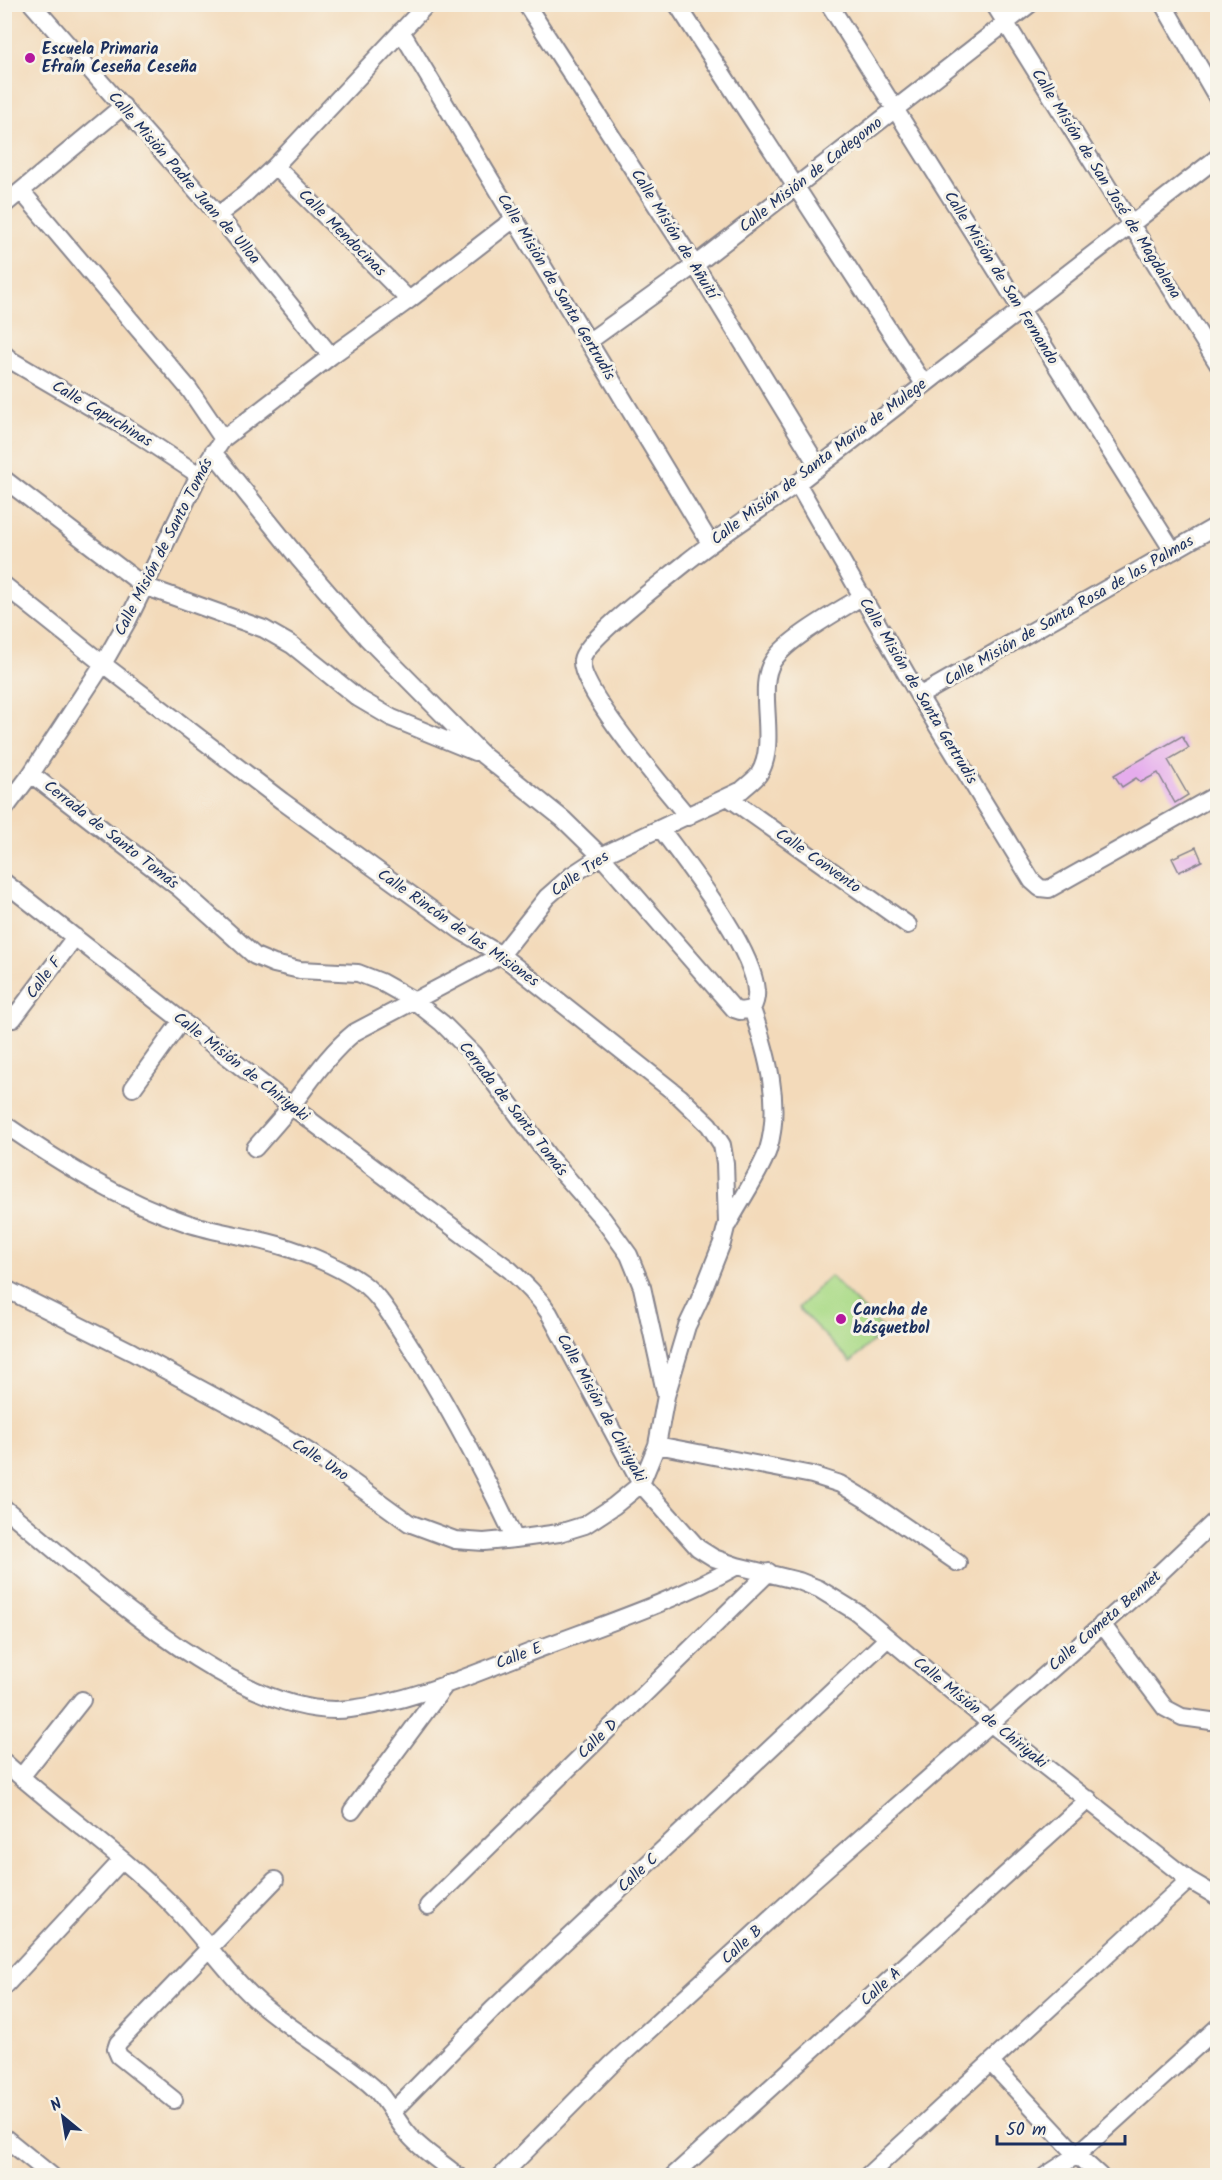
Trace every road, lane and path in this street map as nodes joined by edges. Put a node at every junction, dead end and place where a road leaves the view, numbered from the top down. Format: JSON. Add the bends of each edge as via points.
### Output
{"nodes":[{"id":1,"x":32,"y":4,"type":"edge"},
{"id":2,"x":427,"y":4,"type":"edge"},
{"id":3,"x":526,"y":4,"type":"edge"},
{"id":4,"x":677,"y":4,"type":"edge"},
{"id":5,"x":829,"y":4,"type":"edge"},
{"id":6,"x":994,"y":4,"type":"edge"},
{"id":7,"x":1030,"y":4,"type":"edge"},
{"id":8,"x":1162,"y":4,"type":"edge"},
{"id":9,"x":1006,"y":23,"type":"junction"},
{"id":10,"x":401,"y":32,"type":"junction"},
{"id":11,"x":1218,"y":99,"type":"edge"},
{"id":12,"x":123,"y":106,"type":"junction"},
{"id":13,"x":895,"y":109,"type":"junction"},
{"id":14,"x":1218,"y":157,"type":"edge"},
{"id":15,"x":275,"y":166,"type":"junction"},
{"id":16,"x":796,"y":186,"type":"junction"},
{"id":17,"x":22,"y":192,"type":"junction"},
{"id":18,"x":4,"y":205,"type":"edge"},
{"id":19,"x":218,"y":215,"type":"junction"},
{"id":20,"x":514,"y":219,"type":"junction"},
{"id":21,"x":1130,"y":225,"type":"junction"},
{"id":22,"x":695,"y":265,"type":"junction"},
{"id":23,"x":409,"y":300,"type":"junction"},
{"id":24,"x":1021,"y":309,"type":"junction"},
{"id":25,"x":588,"y":342,"type":"junction"},
{"id":26,"x":331,"y":356,"type":"junction"},
{"id":27,"x":7,"y":361,"type":"edge"},
{"id":28,"x":1218,"y":364,"type":"edge"},
{"id":29,"x":924,"y":384,"type":"junction"},
{"id":30,"x":218,"y":446,"type":"junction"},
{"id":31,"x":818,"y":466,"type":"junction"},
{"id":32,"x":199,"y":475,"type":"junction"},
{"id":33,"x":4,"y":479,"type":"edge"},
{"id":34,"x":797,"y":483,"type":"junction"},
{"id":35,"x":1218,"y":525,"type":"edge"},
{"id":36,"x":710,"y":543,"type":"junction"},
{"id":37,"x":1173,"y":551,"type":"junction"},
{"id":38,"x":4,"y":585,"type":"edge"},
{"id":39,"x":144,"y":586,"type":"junction"},
{"id":40,"x":862,"y":597,"type":"junction"},
{"id":41,"x":103,"y":664,"type":"junction"},
{"id":42,"x":920,"y":696,"type":"junction"},
{"id":43,"x":484,"y":756,"type":"junction"},
{"id":44,"x":31,"y":774,"type":"junction"},
{"id":45,"x":1218,"y":794,"type":"edge"},
{"id":46,"x":728,"y":797,"type":"junction"},
{"id":47,"x":4,"y":810,"type":"edge"},
{"id":48,"x":688,"y":817,"type":"junction"},
{"id":49,"x":661,"y":829,"type":"junction"},
{"id":50,"x":601,"y":856,"type":"junction"},
{"id":51,"x":4,"y":882,"type":"edge"},
{"id":52,"x":908,"y":925,"type":"dead end"},
{"id":53,"x":75,"y":937,"type":"junction"},
{"id":54,"x":501,"y":955,"type":"junction"},
{"id":55,"x":413,"y":1000,"type":"junction"},
{"id":56,"x":752,"y":1009,"type":"junction"},
{"id":57,"x":13,"y":1018,"type":"dead end"},
{"id":58,"x":182,"y":1020,"type":"junction"},
{"id":59,"x":133,"y":1088,"type":"dead end"},
{"id":60,"x":291,"y":1106,"type":"junction"},
{"id":61,"x":4,"y":1124,"type":"edge"},
{"id":62,"x":255,"y":1148,"type":"dead end"},
{"id":63,"x":726,"y":1229,"type":"junction"},
{"id":64,"x":4,"y":1288,"type":"edge"},
{"id":65,"x":666,"y":1396,"type":"junction"},
{"id":66,"x":657,"y":1445,"type":"junction"},
{"id":67,"x":641,"y":1484,"type":"junction"},
{"id":68,"x":4,"y":1508,"type":"edge"},
{"id":69,"x":1218,"y":1518,"type":"edge"},
{"id":70,"x":515,"y":1539,"type":"junction"},
{"id":71,"x":958,"y":1563,"type":"dead end"},
{"id":72,"x":737,"y":1566,"type":"junction"},
{"id":73,"x":769,"y":1572,"type":"junction"},
{"id":74,"x":1102,"y":1624,"type":"junction"},
{"id":75,"x":888,"y":1638,"type":"junction"},
{"id":76,"x":446,"y":1684,"type":"junction"},
{"id":77,"x":82,"y":1700,"type":"dead end"},
{"id":78,"x":1218,"y":1722,"type":"edge"},
{"id":79,"x":990,"y":1723,"type":"junction"},
{"id":80,"x":6,"y":1766,"type":"edge"},
{"id":81,"x":21,"y":1777,"type":"junction"},
{"id":82,"x":1089,"y":1799,"type":"junction"},
{"id":83,"x":352,"y":1811,"type":"dead end"},
{"id":84,"x":122,"y":1860,"type":"junction"},
{"id":85,"x":275,"y":1880,"type":"dead end"},
{"id":86,"x":1189,"y":1880,"type":"junction"},
{"id":87,"x":1218,"y":1898,"type":"edge"},
{"id":88,"x":428,"y":1906,"type":"dead end"},
{"id":89,"x":209,"y":1947,"type":"junction"},
{"id":90,"x":4,"y":1988,"type":"edge"},
{"id":91,"x":1218,"y":2027,"type":"edge"},
{"id":92,"x":991,"y":2063,"type":"junction"},
{"id":93,"x":174,"y":2100,"type":"dead end"},
{"id":94,"x":392,"y":2112,"type":"junction"},
{"id":95,"x":4,"y":2137,"type":"edge"},
{"id":96,"x":1077,"y":2155,"type":"junction"},
{"id":97,"x":52,"y":2175,"type":"edge"},
{"id":98,"x":458,"y":2175,"type":"edge"},
{"id":99,"x":501,"y":2175,"type":"edge"},
{"id":100,"x":673,"y":2175,"type":"edge"},
{"id":101,"x":867,"y":2175,"type":"edge"},
{"id":102,"x":1044,"y":2175,"type":"edge"},
{"id":103,"x":1100,"y":2175,"type":"edge"}],
"edges":[{"from":1,"to":12,"type":"street","name":"Calle Misión Padre Juan de Ulloa"},
{"from":2,"to":10,"type":"street"},
{"from":3,"to":22,"type":"street","name":"Calle Misión de Añuití"},
{"from":4,"to":16,"type":"street"},
{"from":5,"to":13,"type":"street","name":"Calle Misión de San Fernando"},
{"from":6,"to":9,"type":"street","name":"Calle Misión de San José de Magdalena"},
{"from":7,"to":9,"type":"street","name":"Calle Misión de Cadegomo"},
{"from":8,"to":11,"type":"street"},
{"from":9,"to":13,"type":"street","name":"Calle Misión de Cadegomo"},
{"from":9,"to":21,"type":"street","name":"Calle Misión de San José de Magdalena"},
{"from":10,"to":15,"type":"street"},
{"from":10,"to":20,"type":"street","name":"Calle Misión de Santa Gertrudis"},
{"from":12,"to":17,"type":"street"},
{"from":12,"to":19,"type":"street","name":"Calle Misión Padre Juan de Ulloa"},
{"from":13,"to":16,"type":"street","name":"Calle Misión de Cadegomo"},
{"from":13,"to":24,"type":"street","name":"Calle Misión de San Fernando"},
{"from":14,"to":21,"type":"street","name":"Calle Misión de Santa Maria de Mulege"},
{"from":15,"to":19,"type":"street"},
{"from":15,"to":23,"type":"street","name":"Calle Mendocinas"},
{"from":16,"to":22,"type":"street","name":"Calle Misión de Cadegomo"},
{"from":16,"to":29,"type":"street"},
{"from":17,"to":18,"type":"street"},
{"from":17,"to":30,"type":"street","via":[[189,389]]},
{"from":19,"to":26,"type":"street","name":"Calle Misión Padre Juan de Ulloa"},
{"from":20,"to":23,"type":"street","name":"Calle Misión de Santo Tomás"},
{"from":20,"to":25,"type":"street","name":"Calle Misión de Santa Gertrudis"},
{"from":21,"to":24,"type":"street","name":"Calle Misión de Santa Maria de Mulege"},
{"from":21,"to":28,"type":"street","name":"Calle Misión de San José de Magdalena"},
{"from":22,"to":25,"type":"street","name":"Calle Misión de Cadegomo"},
{"from":22,"to":31,"type":"street","name":"Calle Misión de Añuití"},
{"from":23,"to":26,"type":"street","name":"Calle Misión de Santo Tomás"},
{"from":24,"to":29,"type":"street","name":"Calle Misión de Santa Maria de Mulege"},
{"from":24,"to":37,"type":"street","name":"Calle Misión de San Fernando"},
{"from":25,"to":36,"type":"street","name":"Calle Misión de Santa Gertrudis"},
{"from":26,"to":30,"type":"street","name":"Calle Misión de Santo Tomás"},
{"from":27,"to":32,"type":"street","name":"Calle Capuchinas","via":[[137,434]]},
{"from":29,"to":31,"type":"street","name":"Calle Misión de Santa Maria de Mulege"},
{"from":30,"to":32,"type":"street","name":"Calle Misión de Santo Tomás"},
{"from":30,"to":43,"type":"street","via":[[299,559],[367,638]]},
{"from":31,"to":34,"type":"street","name":"Calle Misión de Santa Maria de Mulege"},
{"from":32,"to":39,"type":"street","name":"Calle Misión de Santo Tomás"},
{"from":33,"to":39,"type":"street"},
{"from":34,"to":36,"type":"street","name":"Calle Misión de Santa Maria de Mulege"},
{"from":34,"to":40,"type":"street","name":"Calle Misión de Santa Gertrudis"},
{"from":35,"to":37,"type":"street","name":"Calle Misión de Santa Rosa de las Palmas"},
{"from":36,"to":48,"type":"street","name":"Calle Misión de Santa Maria de Mulege","via":[[621,616],[583,652],[581,663],[619,733]]},
{"from":37,"to":42,"type":"street","name":"Calle Misión de Santa Rosa de las Palmas"},
{"from":38,"to":41,"type":"street","name":"Calle Rincón de las Misiones"},
{"from":39,"to":41,"type":"street","name":"Calle Misión de Santo Tomás"},
{"from":39,"to":43,"type":"street","via":[[264,629],[392,718]]},
{"from":40,"to":42,"type":"street","name":"Calle Misión de Santa Gertrudis"},
{"from":40,"to":46,"type":"street","name":"Calle Tres","via":[[823,620],[772,662],[767,678],[767,751],[759,774]]},
{"from":41,"to":44,"type":"street","name":"Calle Misión de Santo Tomás"},
{"from":41,"to":54,"type":"street","name":"Calle Rincón de las Misiones","via":[[377,870],[462,932]]},
{"from":42,"to":45,"type":"street","name":"Calle Misión de Santa Gertrudis","via":[[1040,888],[1049,889]]},
{"from":43,"to":50,"type":"street","via":[[563,819]]},
{"from":44,"to":47,"type":"street","name":"Calle Misión de Santo Tomás"},
{"from":44,"to":55,"type":"street","name":"Cerrada de Santo Tomás","via":[[179,888],[255,956],[300,970],[358,974]]},
{"from":46,"to":48,"type":"street","name":"Calle Tres"},
{"from":46,"to":52,"type":"street","name":"Calle Convento"},
{"from":48,"to":49,"type":"street","name":"Calle Tres"},
{"from":49,"to":50,"type":"street","name":"Calle Tres"},
{"from":49,"to":56,"type":"street","via":[[740,944],[756,990]]},
{"from":50,"to":54,"type":"street","name":"Calle Tres","via":[[547,897]]},
{"from":50,"to":56,"type":"street","via":[[734,1009]]},
{"from":51,"to":53,"type":"street","name":"Calle Misión de Chiriyaki"},
{"from":53,"to":57,"type":"street","name":"Calle F"},
{"from":53,"to":58,"type":"street","name":"Calle Misión de Chiriyaki"},
{"from":54,"to":55,"type":"street","name":"Calle Tres"},
{"from":54,"to":63,"type":"street","name":"Calle Rincón de las Misiones","via":[[709,1125],[722,1145],[725,1163]]},
{"from":55,"to":60,"type":"street","name":"Calle Tres","via":[[355,1032],[338,1046]]},
{"from":55,"to":65,"type":"street","name":"Cerrada de Santo Tomás","via":[[472,1054],[629,1255],[642,1287]]},
{"from":56,"to":63,"type":"street","via":[[768,1057],[774,1124],[767,1152]]},
{"from":58,"to":59,"type":"street"},
{"from":58,"to":60,"type":"street","name":"Calle Misión de Chiriyaki"},
{"from":60,"to":62,"type":"street","name":"Calle Tres"},
{"from":60,"to":67,"type":"street","name":"Calle Misión de Chiriyaki","via":[[510,1270],[538,1297]]},
{"from":61,"to":70,"type":"street","via":[[42,1150],[146,1208],[216,1232],[283,1246],[361,1282],[377,1298],[458,1425]]},
{"from":63,"to":65,"type":"street","name":"Calle Rincón de las Misiones","via":[[687,1326]]},
{"from":64,"to":70,"type":"street","name":"Calle Uno","via":[[256,1419],[322,1460],[409,1523],[455,1540]]},
{"from":65,"to":66,"type":"street","name":"Cerrada de Santo Tomás"},
{"from":66,"to":67,"type":"street","name":"Cerrada de Santo Tomás"},
{"from":66,"to":71,"type":"street","via":[[840,1484]]},
{"from":67,"to":70,"type":"street","name":"Calle Uno","via":[[585,1525]]},
{"from":67,"to":72,"type":"street","name":"Calle Misión de Chiriyaki","via":[[698,1548]]},
{"from":68,"to":76,"type":"street","name":"Calle E","via":[[170,1640],[246,1687],[291,1703],[349,1710]]},
{"from":69,"to":74,"type":"street","name":"Calle Cometa Bennet"},
{"from":72,"to":73,"type":"street","name":"Calle Misión de Chiriyaki"},
{"from":72,"to":76,"type":"street","name":"Calle E","via":[[683,1594]]},
{"from":73,"to":75,"type":"street","name":"Calle Misión de Chiriyaki","via":[[819,1589],[858,1612]]},
{"from":73,"to":88,"type":"street","name":"Calle D"},
{"from":74,"to":78,"type":"street","via":[[1165,1708],[1182,1717]]},
{"from":74,"to":79,"type":"street","name":"Calle Cometa Bennet"},
{"from":75,"to":79,"type":"street","name":"Calle Misión de Chiriyaki"},
{"from":75,"to":94,"type":"street","name":"Calle C","via":[[493,2009]]},
{"from":76,"to":83,"type":"street"},
{"from":77,"to":81,"type":"street"},
{"from":79,"to":82,"type":"street","name":"Calle Misión de Chiriyaki"},
{"from":79,"to":99,"type":"street","name":"Calle B","via":[[612,2064]]},
{"from":80,"to":81,"type":"street"},
{"from":81,"to":84,"type":"street"},
{"from":82,"to":86,"type":"street","name":"Calle Misión de Chiriyaki"},
{"from":82,"to":100,"type":"street","name":"Calle A"},
{"from":84,"to":89,"type":"street","via":[[170,1903]]},
{"from":84,"to":90,"type":"street"},
{"from":85,"to":89,"type":"street"},
{"from":86,"to":87,"type":"street","name":"Calle Misión de Chiriyaki"},
{"from":86,"to":92,"type":"street"},
{"from":89,"to":93,"type":"street","via":[[116,2049],[119,2056]]},
{"from":89,"to":94,"type":"street","via":[[233,1978],[262,2005],[356,2073]]},
{"from":91,"to":96,"type":"street"},
{"from":92,"to":96,"type":"street"},
{"from":92,"to":101,"type":"street"},
{"from":94,"to":98,"type":"street","via":[[411,2137]]},
{"from":95,"to":97,"type":"street"},
{"from":96,"to":102,"type":"street"},
{"from":96,"to":103,"type":"street"}]}
